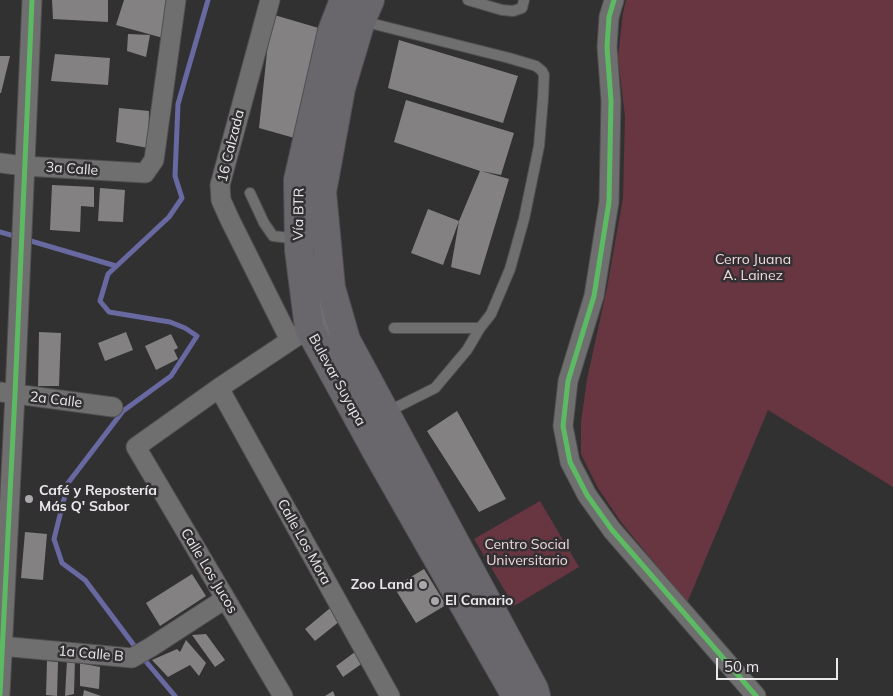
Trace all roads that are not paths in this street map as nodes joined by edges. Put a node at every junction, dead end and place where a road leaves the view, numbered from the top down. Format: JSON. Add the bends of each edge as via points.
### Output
{"nodes":[{"id":1,"x":32,"y":0,"type":"edge"},
{"id":2,"x":176,"y":0,"type":"edge"},
{"id":3,"x":270,"y":0,"type":"edge"},
{"id":4,"x":344,"y":0,"type":"edge"},
{"id":5,"x":468,"y":0,"type":"edge"},
{"id":6,"x":524,"y":0,"type":"edge"},
{"id":7,"x":614,"y":0,"type":"edge"},
{"id":8,"x":366,"y":10,"type":"edge"},
{"id":9,"x":0,"y":163,"type":"edge"},
{"id":10,"x":24,"y":166,"type":"junction"},
{"id":11,"x":250,"y":193,"type":"dead end"},
{"id":12,"x":299,"y":239,"type":"junction"},
{"id":13,"x":318,"y":295,"type":"dead end"},
{"id":14,"x":394,"y":328,"type":"dead end"},
{"id":15,"x":480,"y":328,"type":"junction"},
{"id":16,"x":299,"y":334,"type":"junction"},
{"id":17,"x":338,"y":360,"type":"dead end"},
{"id":18,"x":219,"y":388,"type":"junction"},
{"id":19,"x":7,"y":393,"type":"edge"},
{"id":20,"x":113,"y":407,"type":"dead end"},
{"id":21,"x":386,"y":413,"type":"junction"},
{"id":22,"x":225,"y":599,"type":"junction"},
{"id":23,"x":1,"y":647,"type":"edge"},
{"id":24,"x":0,"y":694,"type":"edge"},
{"id":25,"x":283,"y":696,"type":"edge"},
{"id":26,"x":390,"y":696,"type":"edge"},
{"id":27,"x":516,"y":696,"type":"edge"},
{"id":28,"x":536,"y":696,"type":"edge"},
{"id":29,"x":756,"y":696,"type":"edge"}],
"edges":[{"from":1,"to":10,"type":"street"},
{"from":2,"to":10,"type":"street","name":"3a Calle","via":[[154,160],[145,173]]},
{"from":3,"to":16,"type":"street","name":"16 Calzada","via":[[220,185],[221,200]]},
{"from":4,"to":12,"type":"main road","name":"Bulevar Suyapa","via":[[332,31],[298,180]]},
{"from":5,"to":6,"type":"lane","via":[[513,11],[522,8]]},
{"from":7,"to":29,"type":"street","via":[[607,47],[611,101],[609,202],[594,296],[568,382],[563,426],[570,462],[587,495],[612,530]]},
{"from":8,"to":15,"type":"lane","via":[[536,66],[544,75],[539,146],[524,219],[507,275],[491,314]]},
{"from":8,"to":21,"type":"main road","name":"Bulevar Suyapa","via":[[341,88],[322,192],[331,288],[346,340]]},
{"from":9,"to":10,"type":"street","name":"3a Calle"},
{"from":10,"to":19,"type":"street"},
{"from":11,"to":12,"type":"lane","via":[[273,236]]},
{"from":12,"to":16,"type":"main road","name":"Bulevar Suyapa"},
{"from":13,"to":17,"type":"lane","via":[[320,312]]},
{"from":14,"to":15,"type":"lane"},
{"from":15,"to":21,"type":"lane","via":[[467,350],[435,388]]},
{"from":16,"to":18,"type":"street"},
{"from":16,"to":27,"type":"main road","name":"Bulevar Suyapa","via":[[383,462]]},
{"from":18,"to":22,"type":"street","name":"Calle Los Jucos","via":[[136,447]]},
{"from":18,"to":26,"type":"street","name":"Calle Los Mora"},
{"from":19,"to":20,"type":"street","name":"2a Calle"},
{"from":19,"to":23,"type":"street"},
{"from":21,"to":28,"type":"main road","name":"Bulevar Suyapa"},
{"from":22,"to":23,"type":"street","name":"1a Calle B","via":[[132,658]]},
{"from":22,"to":25,"type":"street","name":"Calle Los Jucos"},
{"from":23,"to":24,"type":"street"}]}
